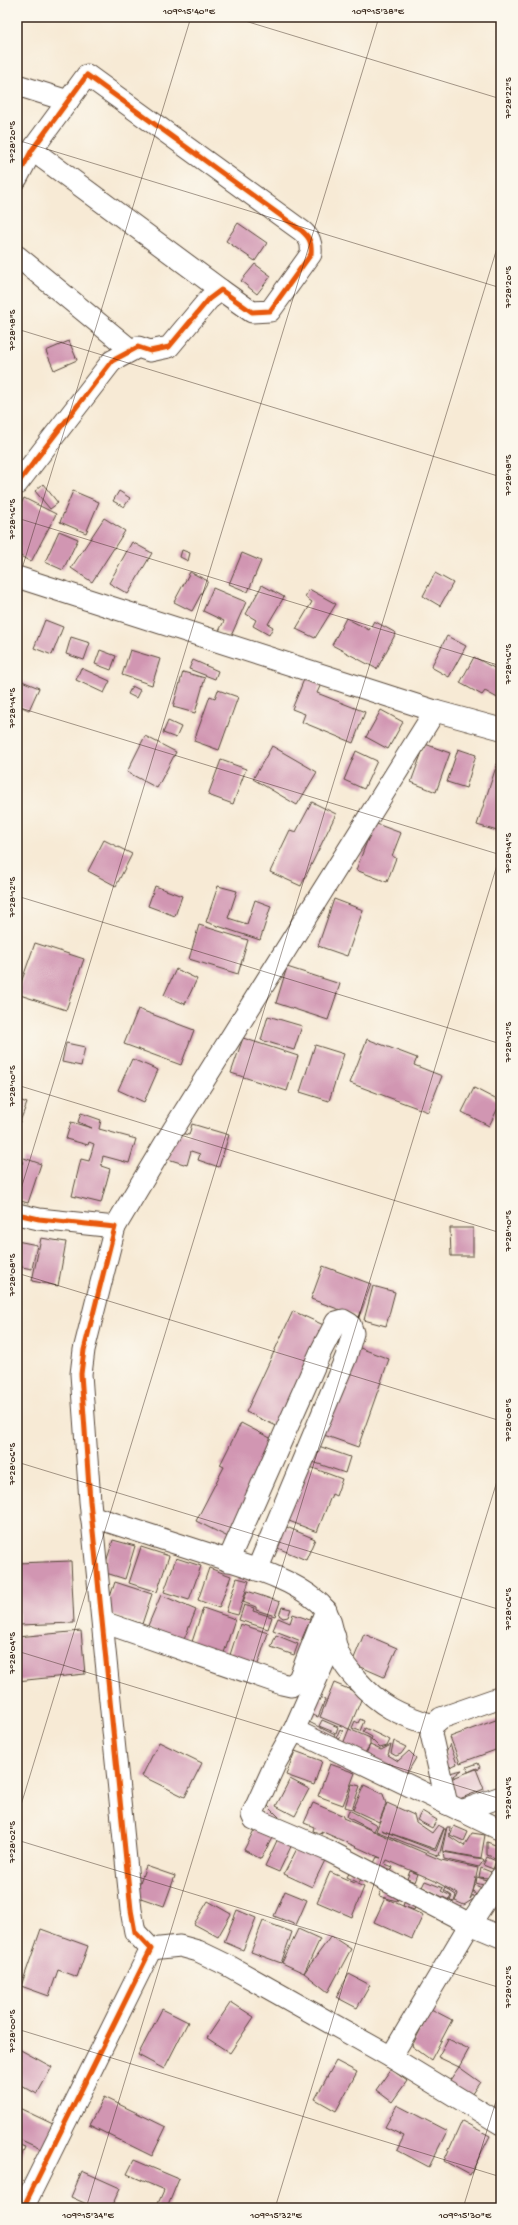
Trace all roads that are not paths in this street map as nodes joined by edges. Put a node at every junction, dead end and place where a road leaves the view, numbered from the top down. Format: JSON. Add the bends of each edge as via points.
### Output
{"nodes":[{"id":1,"x":17,"y":85,"type":"edge"},
{"id":2,"x":68,"y":101,"type":"junction"},
{"id":3,"x":32,"y":150,"type":"junction"},
{"id":4,"x":17,"y":178,"type":"edge"},
{"id":5,"x":17,"y":256,"type":"edge"},
{"id":6,"x":221,"y":290,"type":"junction"},
{"id":7,"x":131,"y":350,"type":"junction"},
{"id":8,"x":17,"y":484,"type":"edge"},
{"id":9,"x":17,"y":577,"type":"edge"},
{"id":10,"x":435,"y":711,"type":"junction"},
{"id":11,"x":501,"y":729,"type":"edge"},
{"id":12,"x":17,"y":1214,"type":"edge"},
{"id":13,"x":115,"y":1226,"type":"junction"},
{"id":14,"x":91,"y":1516,"type":"junction"},
{"id":15,"x":228,"y":1561,"type":"junction"},
{"id":16,"x":258,"y":1570,"type":"junction"},
{"id":17,"x":326,"y":1610,"type":"junction"},
{"id":18,"x":103,"y":1622,"type":"junction"},
{"id":19,"x":335,"y":1637,"type":"junction"},
{"id":20,"x":501,"y":1697,"type":"edge"},
{"id":21,"x":433,"y":1725,"type":"junction"},
{"id":22,"x":294,"y":1730,"type":"junction"},
{"id":23,"x":501,"y":1797,"type":"edge"},
{"id":24,"x":454,"y":1807,"type":"junction"},
{"id":25,"x":501,"y":1830,"type":"edge"},
{"id":26,"x":501,"y":1877,"type":"edge"},
{"id":27,"x":470,"y":1924,"type":"junction"},
{"id":28,"x":501,"y":1937,"type":"edge"},
{"id":29,"x":151,"y":1949,"type":"junction"},
{"id":30,"x":391,"y":2057,"type":"junction"},
{"id":31,"x":501,"y":2124,"type":"edge"},
{"id":32,"x":23,"y":2208,"type":"edge"}],
"edges":[{"from":1,"to":2,"type":"street"},
{"from":2,"to":3,"type":"street"},
{"from":2,"to":6,"type":"street","via":[[87,75],[309,237],[312,244],[311,254],[270,311],[252,312]]},
{"from":3,"to":4,"type":"street"},
{"from":3,"to":6,"type":"street"},
{"from":5,"to":7,"type":"street"},
{"from":6,"to":7,"type":"street","via":[[209,299],[169,347],[150,351],[138,347]]},
{"from":7,"to":8,"type":"street","via":[[112,362]]},
{"from":9,"to":10,"type":"street"},
{"from":10,"to":11,"type":"street"},
{"from":10,"to":13,"type":"street"},
{"from":12,"to":13,"type":"street"},
{"from":13,"to":14,"type":"street","via":[[84,1350],[81,1374]]},
{"from":14,"to":15,"type":"street"},
{"from":14,"to":18,"type":"street"},
{"from":15,"to":16,"type":"street"},
{"from":15,"to":16,"type":"street","via":[[328,1335],[336,1322],[343,1320],[350,1324],[353,1333],[346,1357]]},
{"from":16,"to":17,"type":"street","via":[[305,1592]]},
{"from":17,"to":18,"type":"street","via":[[299,1678],[291,1686]]},
{"from":17,"to":19,"type":"street"},
{"from":18,"to":29,"type":"street","via":[[131,1910],[135,1932]]},
{"from":19,"to":21,"type":"street","via":[[338,1652],[345,1666],[370,1694],[385,1707]]},
{"from":19,"to":22,"type":"street"},
{"from":20,"to":21,"type":"street","via":[[441,1718]]},
{"from":21,"to":24,"type":"street","via":[[431,1734]]},
{"from":22,"to":24,"type":"street"},
{"from":22,"to":27,"type":"street","via":[[252,1812],[254,1818],[327,1850]]},
{"from":23,"to":24,"type":"street"},
{"from":24,"to":25,"type":"street"},
{"from":26,"to":27,"type":"street"},
{"from":27,"to":28,"type":"street"},
{"from":27,"to":30,"type":"street"},
{"from":29,"to":30,"type":"street","via":[[180,1946],[223,1963]]},
{"from":29,"to":32,"type":"street"},
{"from":30,"to":31,"type":"street"}]}
